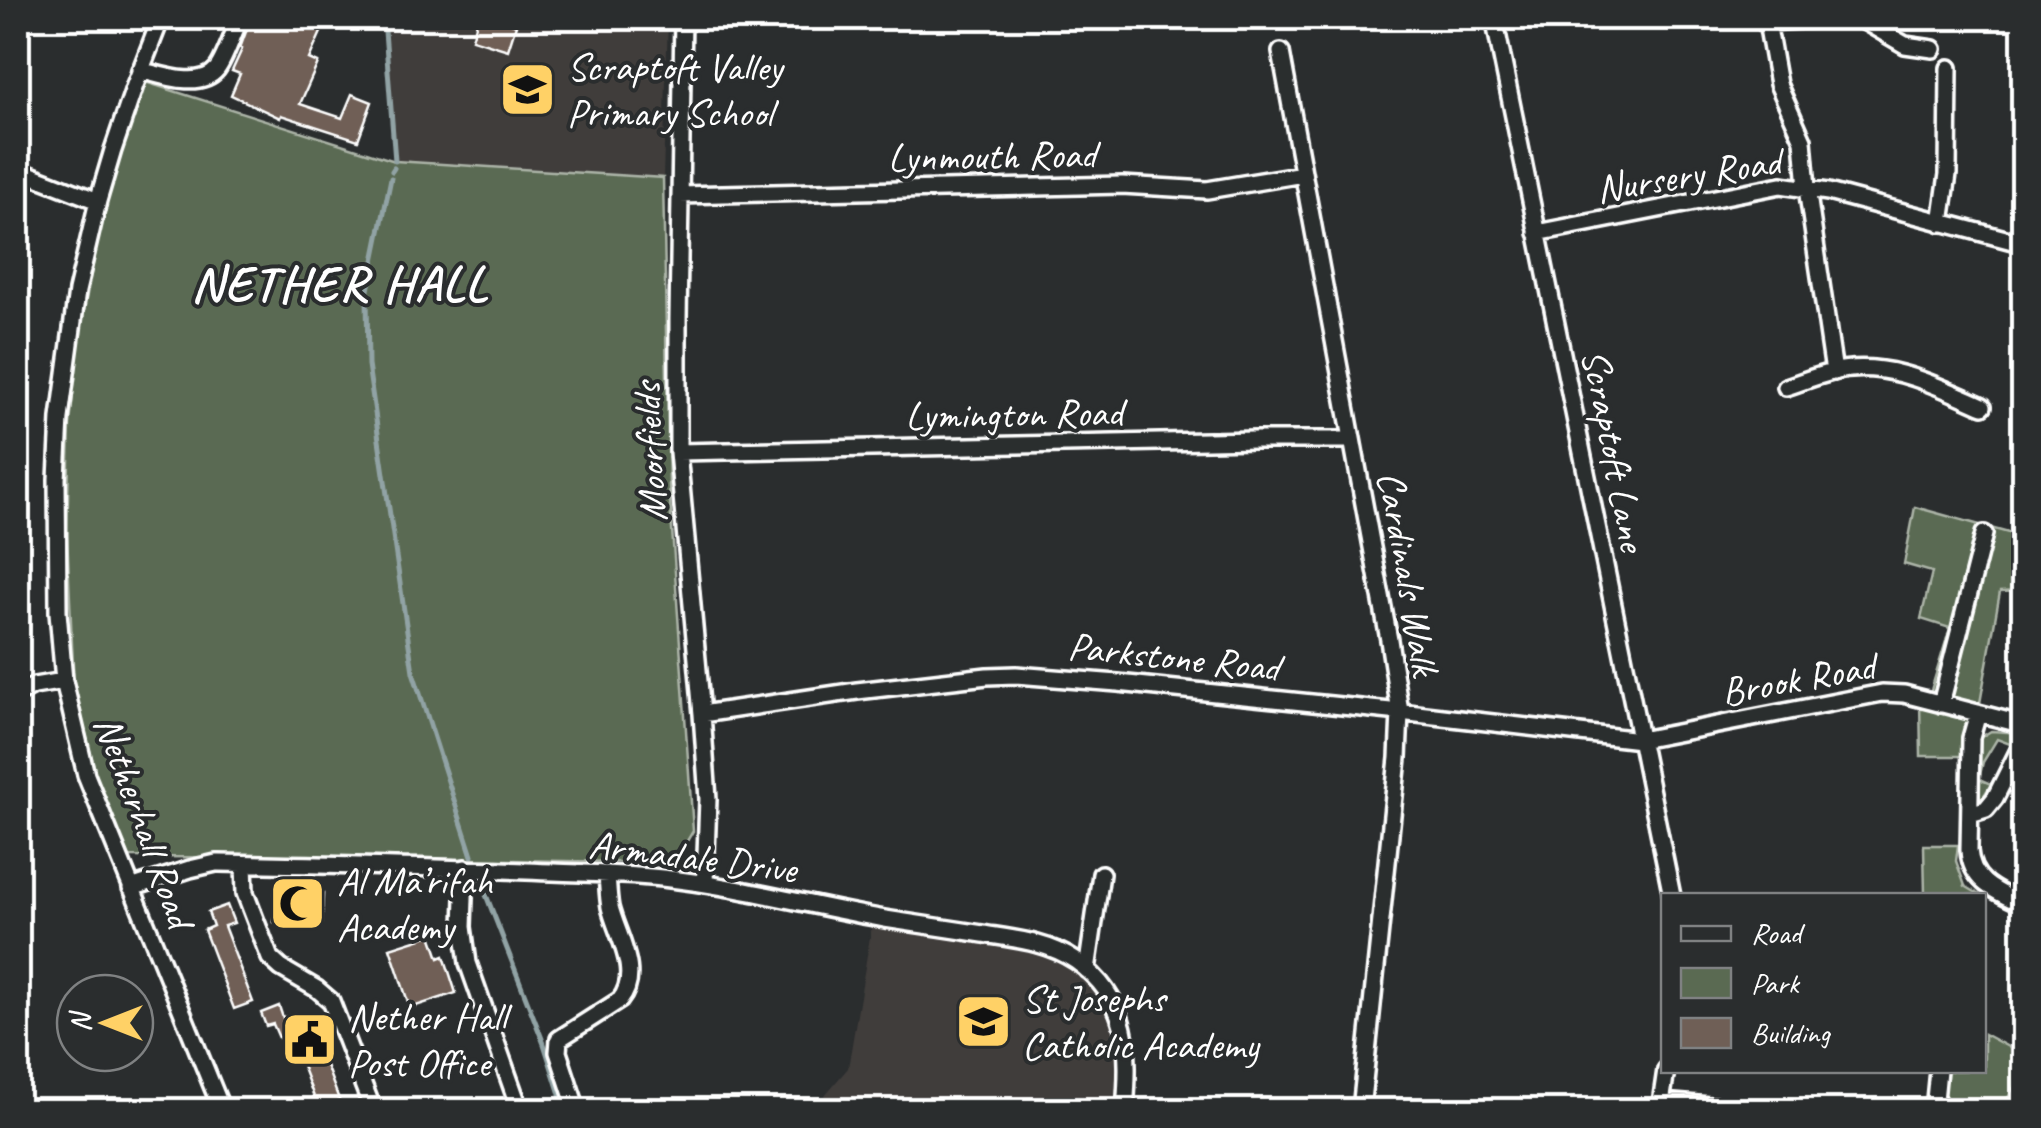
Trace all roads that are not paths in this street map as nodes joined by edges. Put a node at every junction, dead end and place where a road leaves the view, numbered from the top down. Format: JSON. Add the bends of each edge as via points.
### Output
{"nodes":[{"id":1,"x":161,"y":18,"type":"edge"},
{"id":2,"x":240,"y":18,"type":"edge"},
{"id":3,"x":683,"y":18,"type":"edge"},
{"id":4,"x":1494,"y":18,"type":"edge"},
{"id":5,"x":1835,"y":18,"type":"edge"},
{"id":6,"x":1860,"y":18,"type":"edge"},
{"id":7,"x":1933,"y":49,"type":"dead end"},
{"id":8,"x":1282,"y":52,"type":"dead end"},
{"id":9,"x":1949,"y":68,"type":"dead end"},
{"id":10,"x":140,"y":70,"type":"junction"},
{"id":11,"x":18,"y":170,"type":"edge"},
{"id":12,"x":1303,"y":174,"type":"junction"},
{"id":13,"x":1807,"y":188,"type":"junction"},
{"id":14,"x":680,"y":195,"type":"junction"},
{"id":15,"x":98,"y":202,"type":"junction"},
{"id":16,"x":1942,"y":223,"type":"junction"},
{"id":17,"x":1537,"y":234,"type":"junction"},
{"id":18,"x":2024,"y":244,"type":"edge"},
{"id":19,"x":1834,"y":372,"type":"junction"},
{"id":20,"x":1786,"y":387,"type":"dead end"},
{"id":21,"x":1983,"y":406,"type":"dead end"},
{"id":22,"x":1351,"y":440,"type":"junction"},
{"id":23,"x":678,"y":452,"type":"junction"},
{"id":24,"x":1984,"y":534,"type":"dead end"},
{"id":25,"x":64,"y":681,"type":"junction"},
{"id":26,"x":18,"y":694,"type":"edge"},
{"id":27,"x":1942,"y":704,"type":"junction"},
{"id":28,"x":1400,"y":712,"type":"junction"},
{"id":29,"x":1978,"y":713,"type":"junction"},
{"id":30,"x":702,"y":714,"type":"junction"},
{"id":31,"x":2024,"y":725,"type":"edge"},
{"id":32,"x":1640,"y":740,"type":"junction"},
{"id":33,"x":2018,"y":752,"type":"dead end"},
{"id":34,"x":1970,"y":814,"type":"junction"},
{"id":35,"x":244,"y":864,"type":"junction"},
{"id":36,"x":464,"y":868,"type":"junction"},
{"id":37,"x":607,"y":874,"type":"junction"},
{"id":38,"x":1101,"y":874,"type":"dead end"},
{"id":39,"x":705,"y":883,"type":"junction"},
{"id":40,"x":130,"y":888,"type":"junction"},
{"id":41,"x":1671,"y":893,"type":"edge"},
{"id":42,"x":2024,"y":906,"type":"edge"},
{"id":43,"x":1087,"y":970,"type":"junction"},
{"id":44,"x":1666,"y":1073,"type":"edge"},
{"id":45,"x":1938,"y":1073,"type":"edge"},
{"id":46,"x":1661,"y":1106,"type":"edge"},
{"id":47,"x":222,"y":1110,"type":"edge"},
{"id":48,"x":373,"y":1110,"type":"edge"},
{"id":49,"x":520,"y":1110,"type":"edge"},
{"id":50,"x":577,"y":1110,"type":"edge"},
{"id":51,"x":1124,"y":1110,"type":"edge"},
{"id":52,"x":1361,"y":1110,"type":"edge"},
{"id":53,"x":1758,"y":1110,"type":"edge"},
{"id":54,"x":1934,"y":1110,"type":"edge"}],
"edges":[{"from":1,"to":10,"type":"street","name":"Netherhall Road"},
{"from":2,"to":10,"type":"street","via":[[216,71],[200,80]]},
{"from":3,"to":14,"type":"street","name":"Moorfields"},
{"from":4,"to":17,"type":"street","name":"Scraptoft Lane"},
{"from":5,"to":13,"type":"street","via":[[1767,22],[1778,84],[1803,140]]},
{"from":6,"to":7,"type":"street","via":[[1905,46]]},
{"from":8,"to":12,"type":"street","name":"Cardinals Walk"},
{"from":9,"to":16,"type":"street"},
{"from":10,"to":15,"type":"street","name":"Netherhall Road"},
{"from":11,"to":15,"type":"street"},
{"from":12,"to":14,"type":"street","name":"Lynmouth Road","via":[[1207,190],[1122,185]]},
{"from":12,"to":22,"type":"street","name":"Cardinals Walk"},
{"from":13,"to":16,"type":"street","name":"Nursery Road"},
{"from":13,"to":17,"type":"street","name":"Nursery Road","via":[[1782,185]]},
{"from":13,"to":19,"type":"street"},
{"from":14,"to":23,"type":"street","name":"Moorfields"},
{"from":15,"to":25,"type":"street","name":"Netherhall Road","via":[[60,418],[57,557]]},
{"from":16,"to":18,"type":"street","name":"Nursery Road"},
{"from":17,"to":32,"type":"street","name":"Scraptoft Lane"},
{"from":19,"to":20,"type":"street"},
{"from":19,"to":21,"type":"street","via":[[1883,369]]},
{"from":22,"to":23,"type":"street","name":"Lymington Road"},
{"from":22,"to":28,"type":"street","name":"Cardinals Walk"},
{"from":23,"to":30,"type":"street","name":"Moorfields"},
{"from":24,"to":27,"type":"street"},
{"from":25,"to":26,"type":"street"},
{"from":25,"to":40,"type":"street","name":"Netherhall Road","via":[[86,775]]},
{"from":27,"to":29,"type":"street","name":"Brook Road"},
{"from":27,"to":32,"type":"street","name":"Brook Road","via":[[1882,694]]},
{"from":28,"to":30,"type":"street","name":"Parkstone Road","via":[[1016,674]]},
{"from":28,"to":32,"type":"street","name":"Parkstone Road"},
{"from":28,"to":52,"type":"street","name":"Cardinals Walk"},
{"from":29,"to":31,"type":"street","name":"Brook Road"},
{"from":29,"to":34,"type":"street"},
{"from":30,"to":39,"type":"street","name":"Moorfields"},
{"from":32,"to":41,"type":"street","name":"Scraptoft Lane"},
{"from":33,"to":34,"type":"street","via":[[1995,798]]},
{"from":34,"to":42,"type":"street","via":[[1974,872]]},
{"from":35,"to":36,"type":"street","name":"Armadale Drive"},
{"from":35,"to":40,"type":"street","name":"Armadale Drive","via":[[190,868]]},
{"from":35,"to":48,"type":"street","via":[[245,893],[266,952],[331,1001]]},
{"from":36,"to":37,"type":"street","name":"Armadale Drive"},
{"from":36,"to":49,"type":"street","via":[[468,963]]},
{"from":37,"to":39,"type":"street","name":"Armadale Drive"},
{"from":37,"to":50,"type":"street","via":[[629,982],[620,1000],[559,1039]]},
{"from":38,"to":43,"type":"street"},
{"from":39,"to":43,"type":"street","name":"Armadale Drive","via":[[1029,941]]},
{"from":40,"to":47,"type":"street","name":"Netherhall Road"},
{"from":43,"to":51,"type":"street","name":"Armadale Drive","via":[[1114,1003],[1126,1035]]},
{"from":44,"to":46,"type":"street"},
{"from":45,"to":54,"type":"street"},
{"from":46,"to":53,"type":"street"}]}
